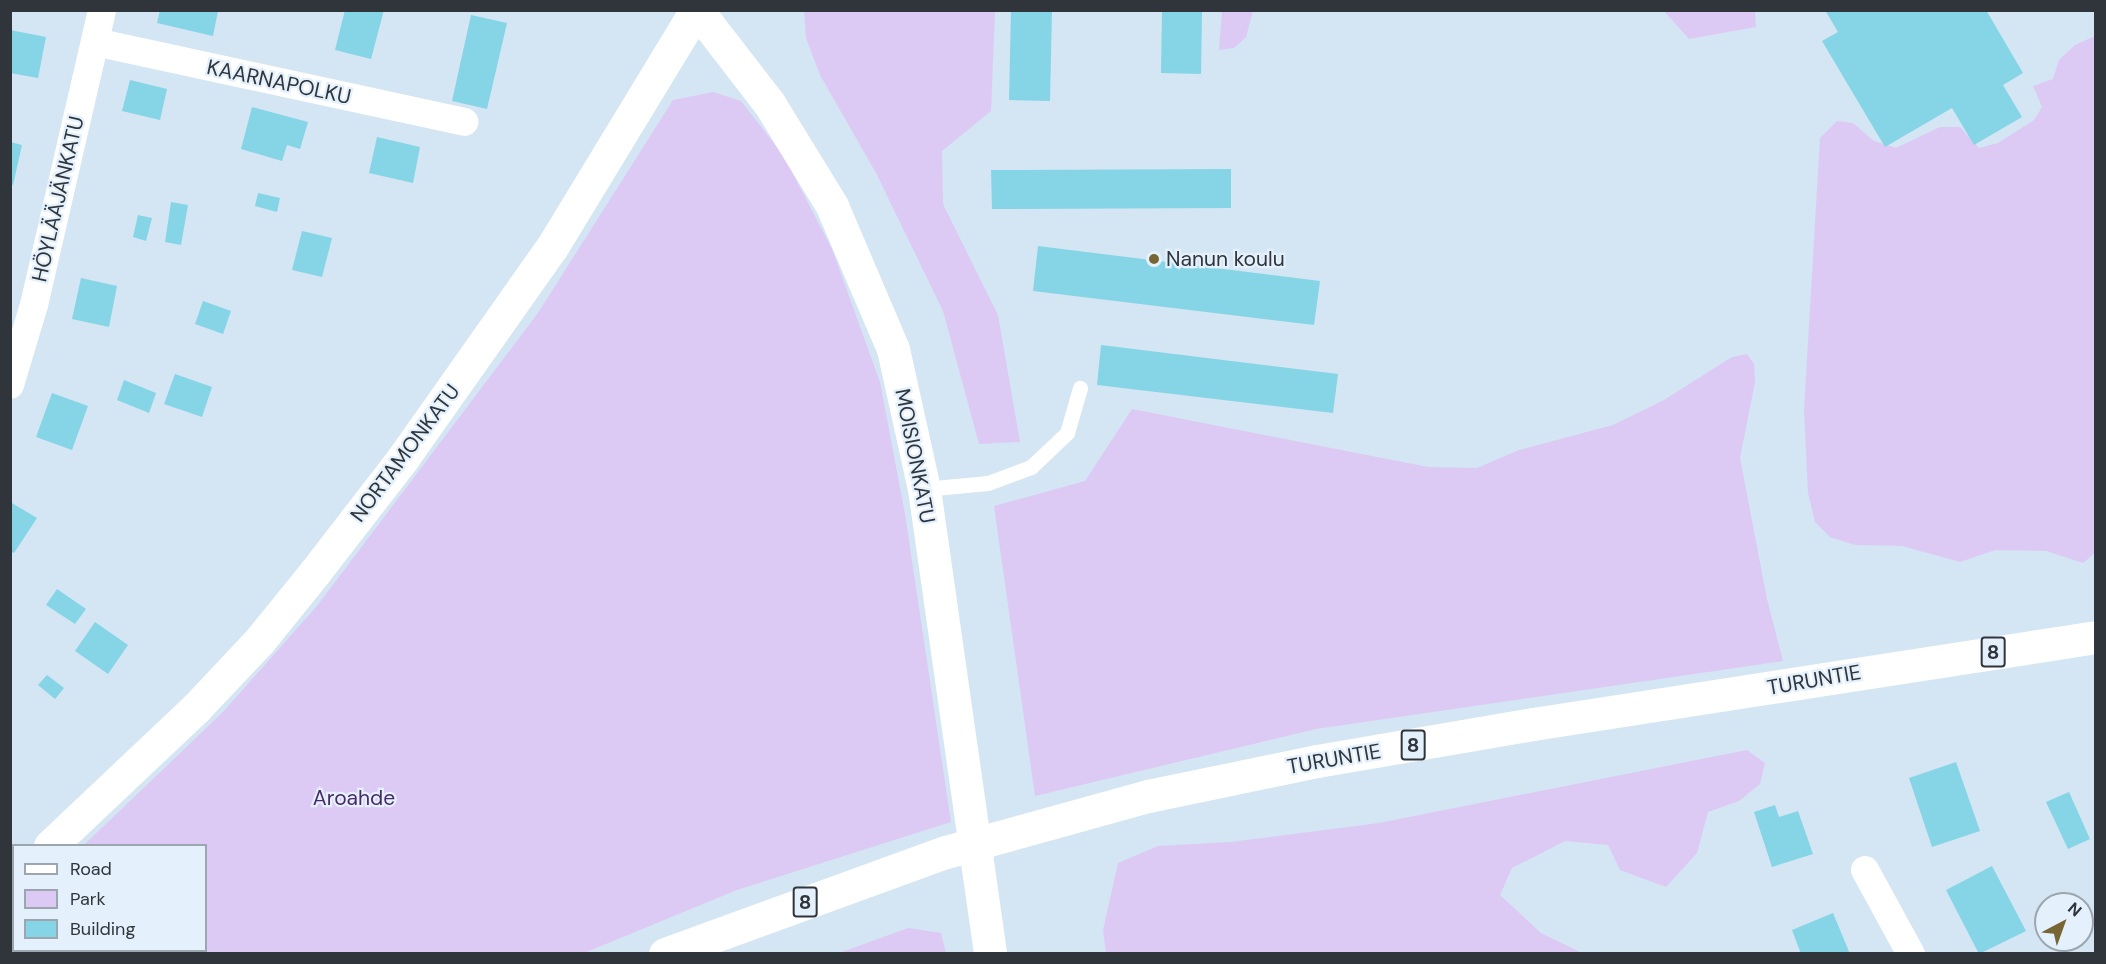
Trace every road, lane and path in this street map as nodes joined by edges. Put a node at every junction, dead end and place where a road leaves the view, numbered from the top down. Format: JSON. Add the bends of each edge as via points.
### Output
{"nodes":[{"id":1,"x":102,"y":10,"type":"edge"},
{"id":2,"x":696,"y":10,"type":"edge"},
{"id":3,"x":95,"y":42,"type":"junction"},
{"id":4,"x":464,"y":122,"type":"dead end"},
{"id":5,"x":10,"y":385,"type":"edge"},
{"id":6,"x":1080,"y":388,"type":"dead end"},
{"id":7,"x":924,"y":489,"type":"junction"},
{"id":8,"x":2096,"y":637,"type":"edge"},
{"id":9,"x":52,"y":844,"type":"edge"},
{"id":10,"x":1865,"y":870,"type":"dead end"},
{"id":11,"x":665,"y":954,"type":"edge"},
{"id":12,"x":990,"y":954,"type":"edge"},
{"id":13,"x":1911,"y":954,"type":"edge"}],
"edges":[{"from":1,"to":3,"type":"street","name":"HÖYLÄÄJÄNKATU"},
{"from":2,"to":7,"type":"main road","name":"MOISIONKATU","via":[[769,103],[832,206],[892,349]]},
{"from":2,"to":9,"type":"main road","name":"NORTAMONKATU","via":[[552,247],[342,537],[236,665],[120,783]]},
{"from":3,"to":4,"type":"street","name":"KAARNAPOLKU"},
{"from":3,"to":5,"type":"street","name":"HÖYLÄÄJÄNKATU","via":[[34,305]]},
{"from":6,"to":7,"type":"lane","via":[[1067,433],[1031,467],[988,483]]},
{"from":7,"to":12,"type":"main road","name":"MOISIONKATU"},
{"from":8,"to":11,"type":"main road","name":"TURUNTIE","number":"8","via":[[1891,666],[1317,761],[1077,813],[946,852]]},
{"from":10,"to":13,"type":"street"}]}
